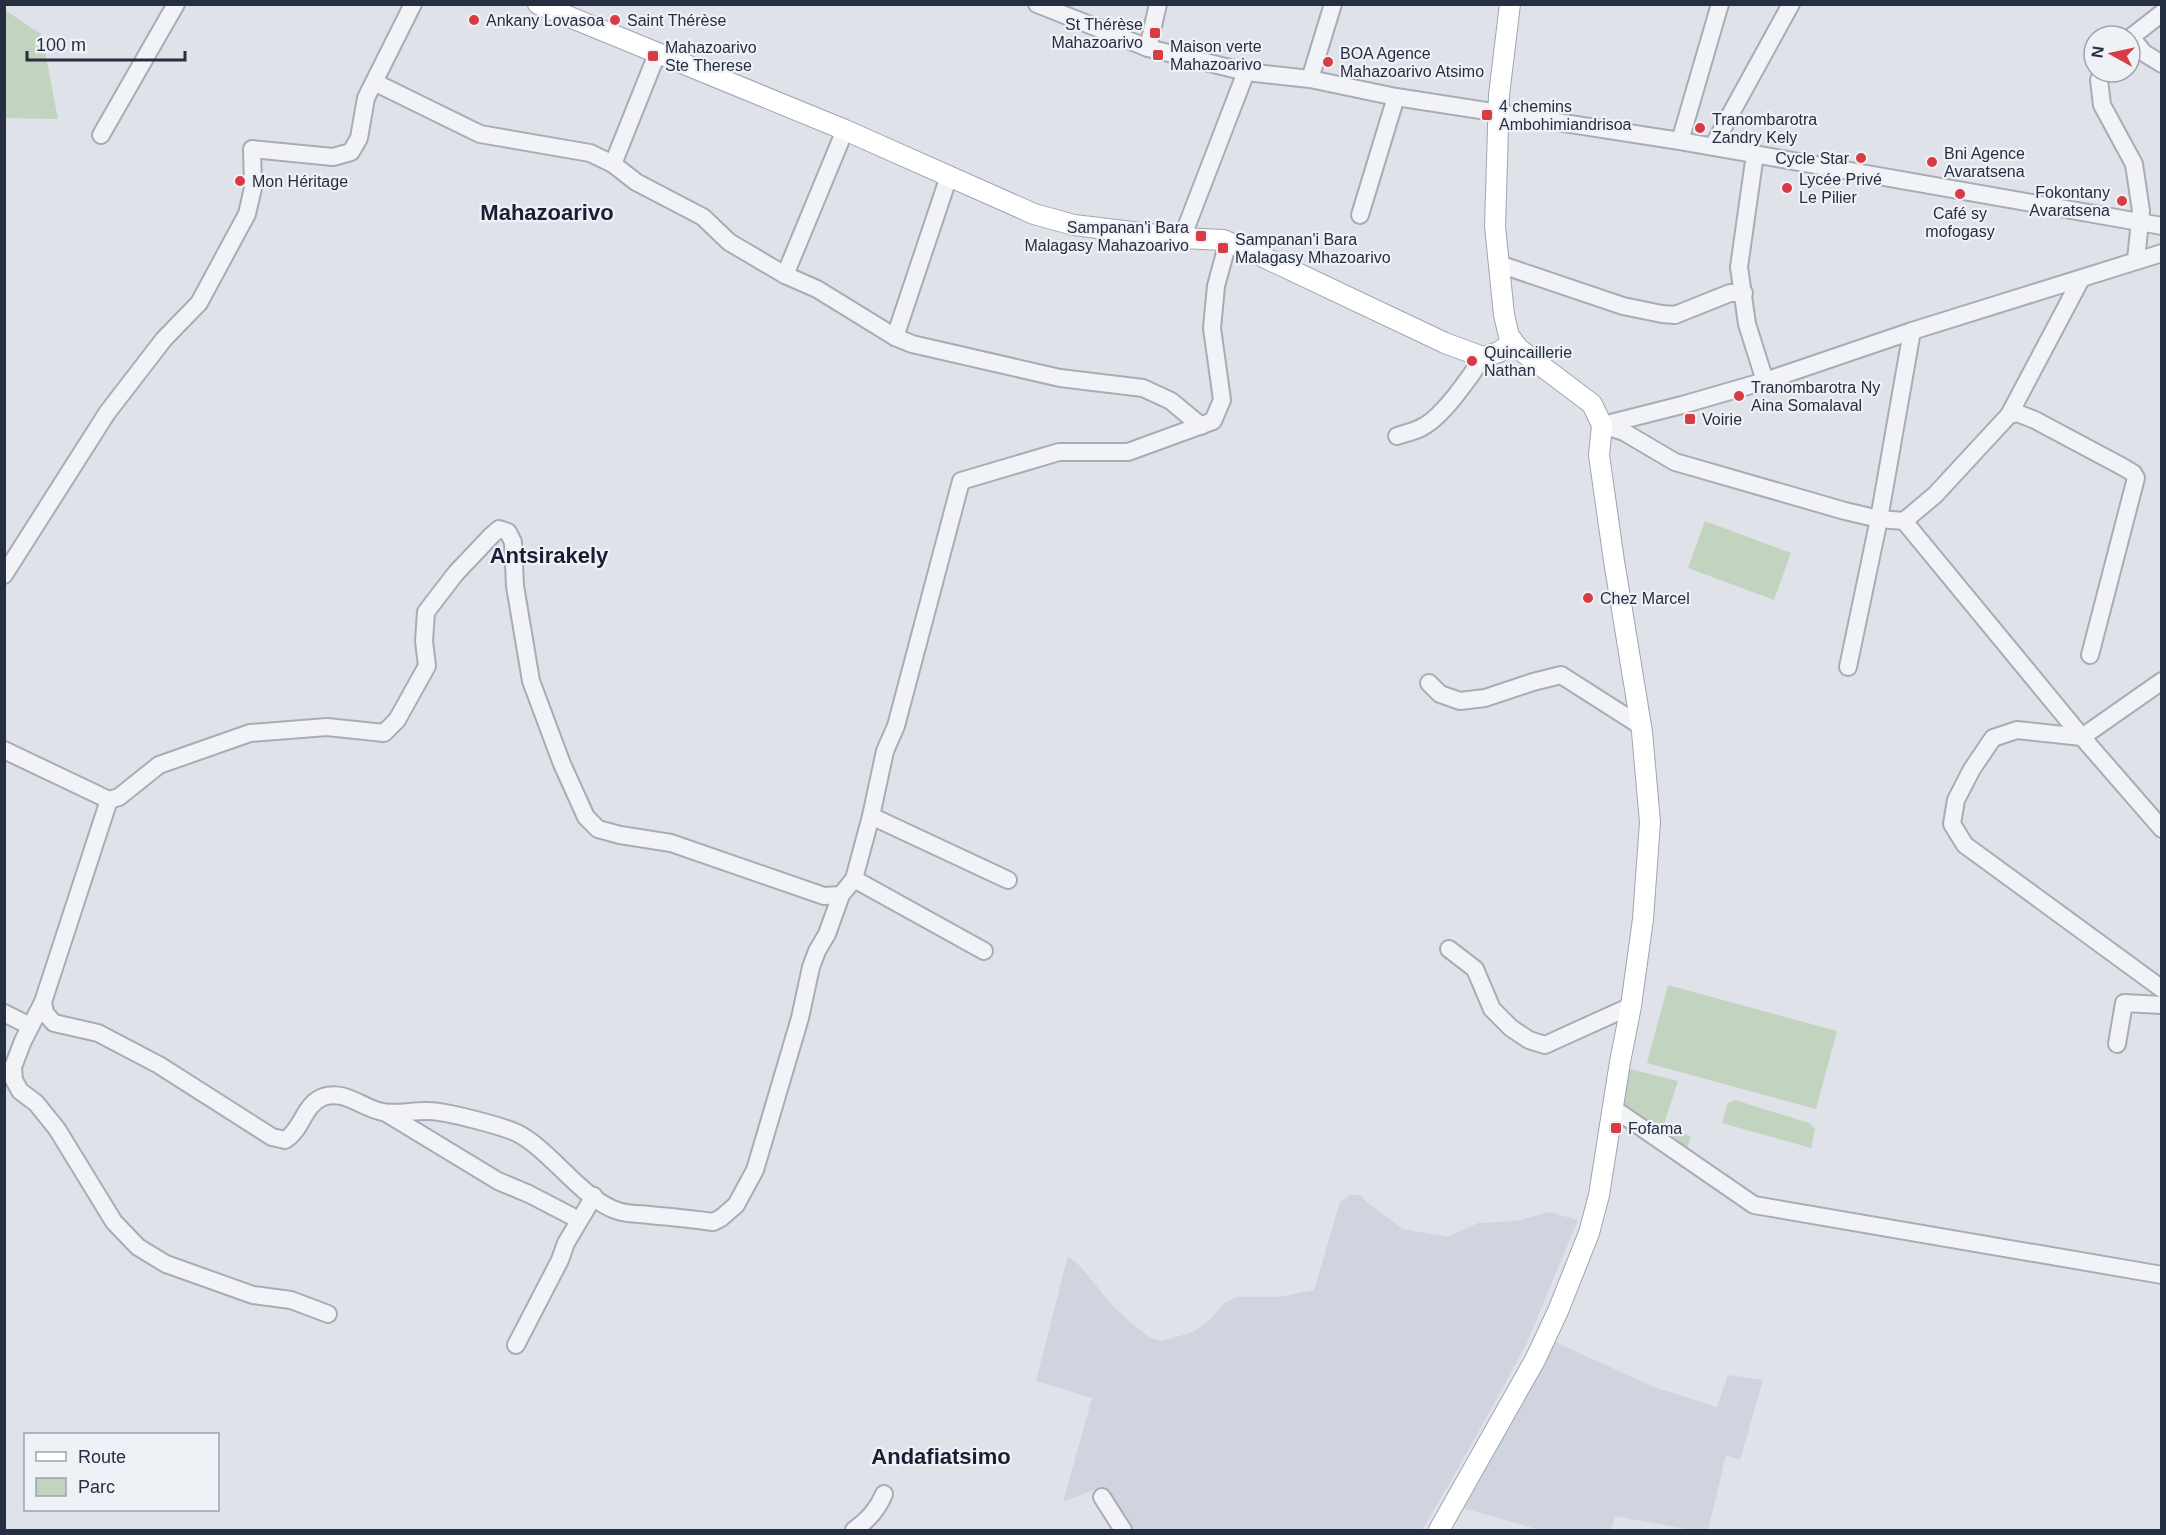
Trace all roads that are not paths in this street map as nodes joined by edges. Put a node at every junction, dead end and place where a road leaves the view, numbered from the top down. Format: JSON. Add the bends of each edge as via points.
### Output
{"nodes":[{"id":1,"x":176,"y":4,"type":"edge"},
{"id":2,"x":413,"y":4,"type":"edge"},
{"id":3,"x":538,"y":4,"type":"edge"},
{"id":4,"x":1037,"y":4,"type":"edge"},
{"id":5,"x":1158,"y":4,"type":"edge"},
{"id":6,"x":1333,"y":4,"type":"edge"},
{"id":7,"x":1510,"y":4,"type":"edge"},
{"id":8,"x":1720,"y":4,"type":"edge"},
{"id":9,"x":1791,"y":4,"type":"edge"},
{"id":10,"x":2162,"y":13,"type":"edge"},
{"id":11,"x":2142,"y":29,"type":"edge"},
{"id":12,"x":1149,"y":48,"type":"junction"},
{"id":13,"x":2142,"y":51,"type":"edge"},
{"id":14,"x":657,"y":54,"type":"junction"},
{"id":15,"x":2162,"y":64,"type":"edge"},
{"id":16,"x":1246,"y":72,"type":"junction"},
{"id":17,"x":1310,"y":79,"type":"junction"},
{"id":18,"x":374,"y":82,"type":"junction"},
{"id":19,"x":2099,"y":84,"type":"edge"},
{"id":20,"x":1396,"y":97,"type":"junction"},
{"id":21,"x":1499,"y":112,"type":"junction"},
{"id":22,"x":845,"y":130,"type":"junction"},
{"id":23,"x":101,"y":135,"type":"dead end"},
{"id":24,"x":1680,"y":141,"type":"junction"},
{"id":25,"x":1713,"y":146,"type":"junction"},
{"id":26,"x":1755,"y":154,"type":"junction"},
{"id":27,"x":613,"y":164,"type":"junction"},
{"id":28,"x":949,"y":176,"type":"junction"},
{"id":29,"x":1360,"y":215,"type":"dead end"},
{"id":30,"x":2140,"y":221,"type":"junction"},
{"id":31,"x":2162,"y":226,"type":"edge"},
{"id":32,"x":1182,"y":238,"type":"junction"},
{"id":33,"x":1228,"y":242,"type":"junction"},
{"id":34,"x":2162,"y":253,"type":"edge"},
{"id":35,"x":2136,"y":260,"type":"junction"},
{"id":36,"x":1499,"y":264,"type":"junction"},
{"id":37,"x":785,"y":275,"type":"junction"},
{"id":38,"x":2081,"y":279,"type":"junction"},
{"id":39,"x":1744,"y":293,"type":"junction"},
{"id":40,"x":1912,"y":331,"type":"junction"},
{"id":41,"x":895,"y":337,"type":"junction"},
{"id":42,"x":1513,"y":342,"type":"junction"},
{"id":43,"x":1483,"y":357,"type":"junction"},
{"id":44,"x":1765,"y":381,"type":"junction"},
{"id":45,"x":2008,"y":415,"type":"junction"},
{"id":46,"x":1602,"y":425,"type":"junction"},
{"id":47,"x":1201,"y":426,"type":"junction"},
{"id":48,"x":1397,"y":435,"type":"dead end"},
{"id":49,"x":1879,"y":519,"type":"junction"},
{"id":50,"x":1904,"y":521,"type":"junction"},
{"id":51,"x":4,"y":574,"type":"edge"},
{"id":52,"x":2090,"y":655,"type":"dead end"},
{"id":53,"x":1848,"y":667,"type":"dead end"},
{"id":54,"x":2162,"y":681,"type":"edge"},
{"id":55,"x":1429,"y":683,"type":"dead end"},
{"id":56,"x":1641,"y":726,"type":"junction"},
{"id":57,"x":2082,"y":738,"type":"junction"},
{"id":58,"x":4,"y":750,"type":"edge"},
{"id":59,"x":109,"y":800,"type":"junction"},
{"id":60,"x":872,"y":816,"type":"junction"},
{"id":61,"x":2162,"y":829,"type":"edge"},
{"id":62,"x":854,"y":879,"type":"junction"},
{"id":63,"x":1008,"y":879,"type":"dead end"},
{"id":64,"x":841,"y":895,"type":"junction"},
{"id":65,"x":1449,"y":949,"type":"dead end"},
{"id":66,"x":984,"y":951,"type":"dead end"},
{"id":67,"x":2162,"y":989,"type":"edge"},
{"id":68,"x":43,"y":1002,"type":"junction"},
{"id":69,"x":2162,"y":1005,"type":"edge"},
{"id":70,"x":1631,"y":1006,"type":"junction"},
{"id":71,"x":4,"y":1013,"type":"edge"},
{"id":72,"x":30,"y":1026,"type":"junction"},
{"id":73,"x":2117,"y":1044,"type":"dead end"},
{"id":74,"x":1612,"y":1108,"type":"junction"},
{"id":75,"x":386,"y":1113,"type":"junction"},
{"id":76,"x":594,"y":1196,"type":"junction"},
{"id":77,"x":579,"y":1220,"type":"junction"},
{"id":78,"x":2162,"y":1275,"type":"edge"},
{"id":79,"x":328,"y":1314,"type":"dead end"},
{"id":80,"x":516,"y":1345,"type":"dead end"},
{"id":81,"x":884,"y":1494,"type":"dead end"},
{"id":82,"x":1102,"y":1497,"type":"dead end"},
{"id":83,"x":854,"y":1530,"type":"edge"},
{"id":84,"x":1123,"y":1530,"type":"edge"},
{"id":85,"x":1439,"y":1530,"type":"edge"}],
"edges":[{"from":1,"to":23,"type":"street"},
{"from":2,"to":18,"type":"street"},
{"from":3,"to":14,"type":"main road"},
{"from":4,"to":12,"type":"street"},
{"from":5,"to":12,"type":"street"},
{"from":6,"to":17,"type":"street"},
{"from":7,"to":21,"type":"main road"},
{"from":8,"to":24,"type":"street"},
{"from":9,"to":25,"type":"street"},
{"from":10,"to":11,"type":"street"},
{"from":12,"to":16,"type":"street"},
{"from":13,"to":15,"type":"street"},
{"from":14,"to":22,"type":"main road"},
{"from":14,"to":27,"type":"street"},
{"from":16,"to":17,"type":"street"},
{"from":16,"to":32,"type":"street"},
{"from":17,"to":20,"type":"street"},
{"from":18,"to":27,"type":"street","via":[[480,134],[590,153]]},
{"from":18,"to":51,"type":"street","via":[[366,98],[359,138],[351,152],[333,157],[252,149],[253,188],[247,214],[199,303],[164,339],[107,413]]},
{"from":19,"to":30,"type":"street","via":[[2102,105],[2134,164]]},
{"from":20,"to":21,"type":"street"},
{"from":20,"to":29,"type":"street"},
{"from":21,"to":24,"type":"street"},
{"from":21,"to":36,"type":"main road","via":[[1495,226]]},
{"from":22,"to":28,"type":"main road"},
{"from":22,"to":37,"type":"street"},
{"from":24,"to":25,"type":"street"},
{"from":25,"to":26,"type":"street"},
{"from":26,"to":30,"type":"street"},
{"from":26,"to":39,"type":"street","via":[[1739,267]]},
{"from":27,"to":37,"type":"street","via":[[636,182],[703,217],[729,242]]},
{"from":28,"to":32,"type":"main road","via":[[1035,214],[1074,225]]},
{"from":28,"to":41,"type":"street"},
{"from":30,"to":31,"type":"street"},
{"from":30,"to":35,"type":"street"},
{"from":32,"to":33,"type":"main road"},
{"from":33,"to":43,"type":"main road"},
{"from":33,"to":47,"type":"street","via":[[1216,286],[1212,328],[1222,400],[1214,421]]},
{"from":34,"to":35,"type":"street"},
{"from":35,"to":38,"type":"street"},
{"from":36,"to":39,"type":"street","via":[[1623,306],[1662,314],[1675,315],[1730,293]]},
{"from":36,"to":42,"type":"main road","via":[[1504,315]]},
{"from":37,"to":41,"type":"street","via":[[817,289]]},
{"from":38,"to":40,"type":"street"},
{"from":38,"to":45,"type":"street"},
{"from":39,"to":44,"type":"street","via":[[1746,324]]},
{"from":40,"to":44,"type":"street"},
{"from":40,"to":49,"type":"street"},
{"from":41,"to":47,"type":"street","via":[[1060,378],[1143,388],[1171,401]]},
{"from":42,"to":43,"type":"main road"},
{"from":42,"to":46,"type":"main road","via":[[1592,404]]},
{"from":43,"to":48,"type":"street","via":[[1425,426]]},
{"from":44,"to":46,"type":"street"},
{"from":45,"to":50,"type":"street","via":[[1935,495]]},
{"from":45,"to":52,"type":"street","via":[[2017,413],[2034,420],[2136,478]]},
{"from":46,"to":49,"type":"street","via":[[1624,432],[1675,462]]},
{"from":46,"to":56,"type":"main road","via":[[1599,455]]},
{"from":47,"to":60,"type":"street","via":[[1128,452],[1059,452],[961,481],[896,726],[885,752]]},
{"from":49,"to":50,"type":"street"},
{"from":49,"to":53,"type":"street"},
{"from":50,"to":57,"type":"street"},
{"from":54,"to":57,"type":"street"},
{"from":55,"to":56,"type":"street","via":[[1440,694],[1460,701],[1485,698],[1561,675]]},
{"from":56,"to":70,"type":"main road","via":[[1650,822],[1643,919]]},
{"from":57,"to":61,"type":"street"},
{"from":57,"to":67,"type":"street","via":[[2017,730],[1993,738],[1956,801],[1952,824],[1965,845]]},
{"from":58,"to":59,"type":"street"},
{"from":59,"to":64,"type":"street","via":[[119,797],[159,765],[250,733],[327,727],[384,733],[397,720],[427,666],[423,641],[426,612],[456,573],[500,530],[508,532],[513,542],[531,681],[586,817],[598,829],[671,843],[824,896]]},
{"from":59,"to":68,"type":"street"},
{"from":60,"to":62,"type":"street"},
{"from":60,"to":63,"type":"street"},
{"from":62,"to":64,"type":"street"},
{"from":62,"to":66,"type":"street"},
{"from":64,"to":76,"type":"street","via":[[811,967],[755,1170],[736,1205],[713,1222],[618,1211]]},
{"from":65,"to":70,"type":"street","via":[[1475,969],[1492,1009],[1530,1041],[1545,1045]]},
{"from":68,"to":72,"type":"street"},
{"from":68,"to":75,"type":"street","via":[[45,1013],[54,1023],[98,1033],[159,1065],[272,1137],[285,1140],[295,1134],[307,1110],[321,1098],[335,1094]]},
{"from":69,"to":73,"type":"street","via":[[2124,1003]]},
{"from":70,"to":74,"type":"main road"},
{"from":71,"to":72,"type":"street"},
{"from":72,"to":79,"type":"street","via":[[13,1067],[14,1080],[57,1129],[114,1222],[138,1247],[166,1264],[216,1283],[253,1296],[291,1300]]},
{"from":74,"to":78,"type":"street","via":[[1754,1205]]},
{"from":74,"to":85,"type":"main road","via":[[1599,1195],[1562,1300],[1535,1360]]},
{"from":75,"to":76,"type":"street","via":[[431,1110],[517,1133]]},
{"from":75,"to":77,"type":"street","via":[[498,1181]]},
{"from":76,"to":77,"type":"street"},
{"from":77,"to":80,"type":"street"},
{"from":81,"to":83,"type":"street","via":[[865,1523]]},
{"from":82,"to":84,"type":"street"}]}
